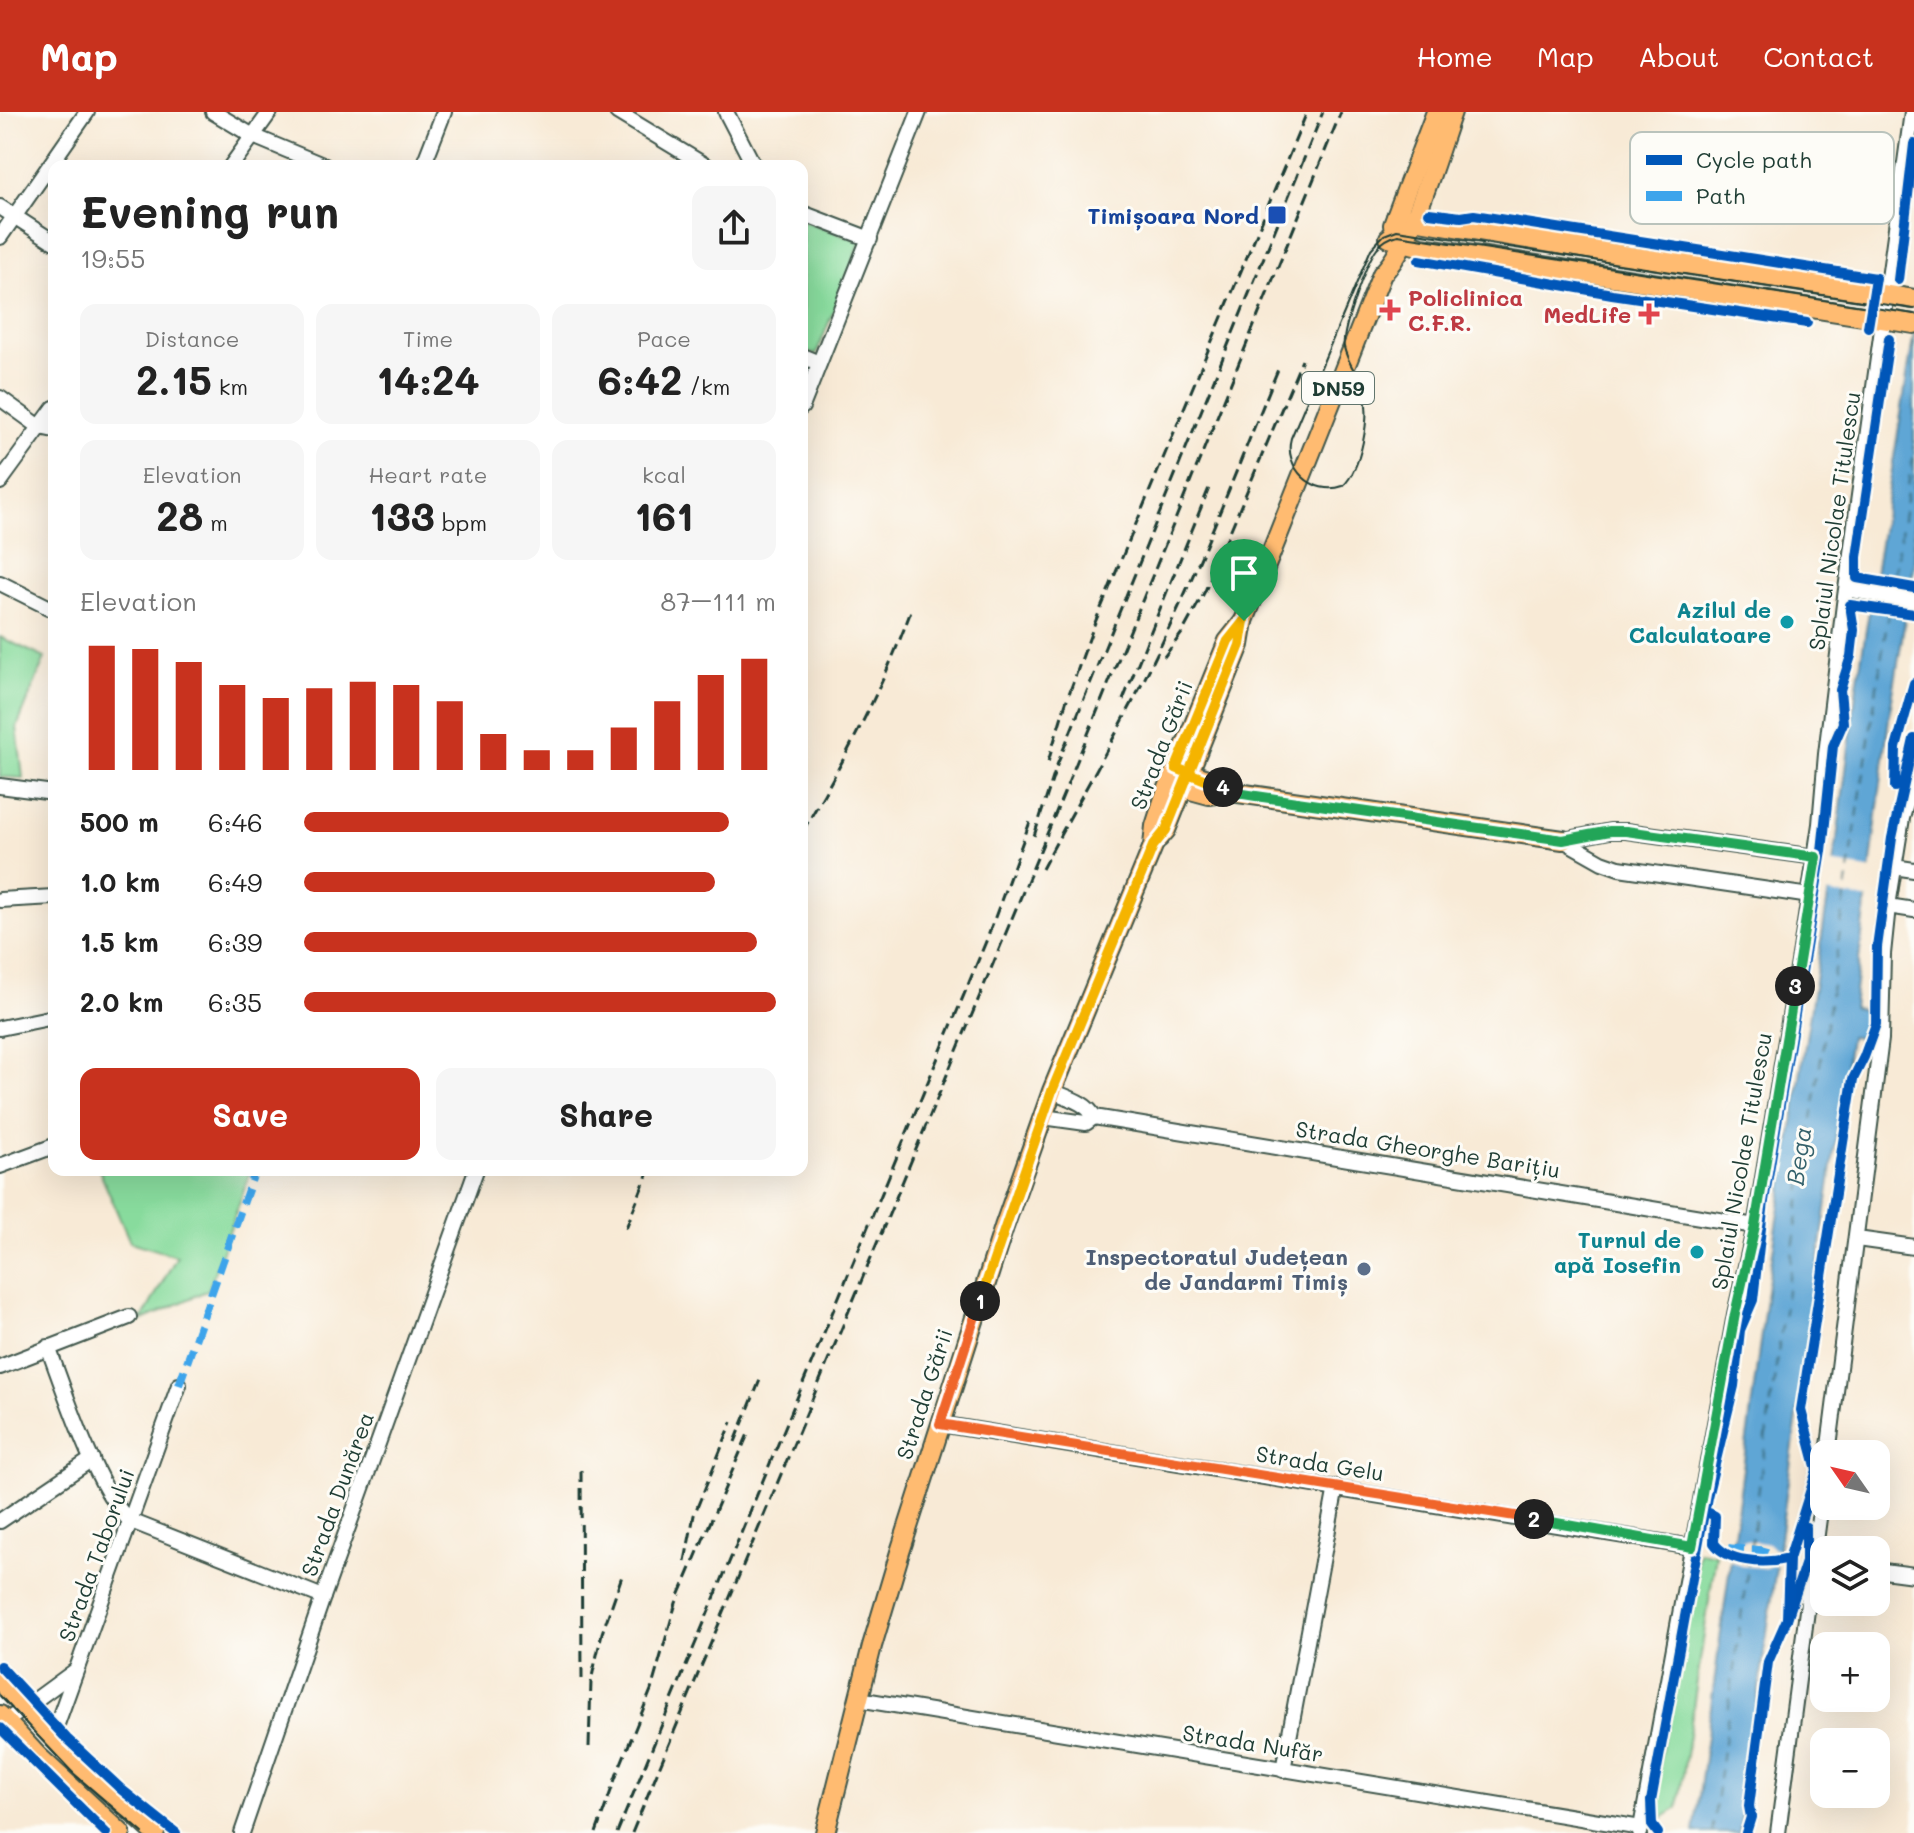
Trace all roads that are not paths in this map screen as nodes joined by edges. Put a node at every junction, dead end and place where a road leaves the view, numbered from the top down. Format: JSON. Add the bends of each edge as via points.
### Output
{"nodes":[{"id":1,"x":87,"y":112,"type":"edge"},
{"id":2,"x":213,"y":112,"type":"edge"},
{"id":3,"x":270,"y":112,"type":"edge"},
{"id":4,"x":444,"y":112,"type":"edge"},
{"id":5,"x":617,"y":112,"type":"edge"},
{"id":6,"x":726,"y":112,"type":"edge"},
{"id":7,"x":919,"y":112,"type":"edge"},
{"id":8,"x":1436,"y":112,"type":"edge"},
{"id":9,"x":1452,"y":112,"type":"edge"},
{"id":10,"x":1912,"y":112,"type":"edge"},
{"id":11,"x":253,"y":136,"type":"junction"},
{"id":12,"x":54,"y":160,"type":"edge"},
{"id":13,"x":235,"y":160,"type":"edge"},
{"id":14,"x":311,"y":160,"type":"edge"},
{"id":15,"x":425,"y":160,"type":"edge"},
{"id":16,"x":696,"y":160,"type":"edge"},
{"id":17,"x":751,"y":160,"type":"edge"},
{"id":18,"x":48,"y":168,"type":"edge"},
{"id":19,"x":0,"y":207,"type":"edge"},
{"id":20,"x":808,"y":215,"type":"edge"},
{"id":21,"x":15,"y":216,"type":"junction"},
{"id":22,"x":1404,"y":219,"type":"junction"},
{"id":23,"x":0,"y":237,"type":"edge"},
{"id":24,"x":48,"y":238,"type":"edge"},
{"id":25,"x":870,"y":239,"type":"junction"},
{"id":26,"x":1395,"y":240,"type":"junction"},
{"id":27,"x":1900,"y":297,"type":"edge"},
{"id":28,"x":1898,"y":322,"type":"edge"},
{"id":29,"x":808,"y":358,"type":"edge"},
{"id":30,"x":819,"y":363,"type":"junction"},
{"id":31,"x":808,"y":391,"type":"edge"},
{"id":32,"x":0,"y":398,"type":"edge"},
{"id":33,"x":47,"y":428,"type":"edge"},
{"id":34,"x":0,"y":482,"type":"edge"},
{"id":35,"x":0,"y":583,"type":"edge"},
{"id":36,"x":1852,"y":590,"type":"junction"},
{"id":37,"x":1914,"y":601,"type":"edge"},
{"id":38,"x":48,"y":607,"type":"edge"},
{"id":39,"x":1914,"y":776,"type":"edge"},
{"id":40,"x":1179,"y":778,"type":"junction"},
{"id":41,"x":0,"y":786,"type":"edge"},
{"id":42,"x":48,"y":792,"type":"edge"},
{"id":43,"x":1563,"y":840,"type":"junction"},
{"id":44,"x":1816,"y":857,"type":"junction"},
{"id":45,"x":1894,"y":867,"type":"junction"},
{"id":46,"x":1914,"y":870,"type":"edge"},
{"id":47,"x":1810,"y":896,"type":"junction"},
{"id":48,"x":48,"y":897,"type":"edge"},
{"id":49,"x":0,"y":900,"type":"edge"},
{"id":50,"x":1888,"y":906,"type":"junction"},
{"id":51,"x":1914,"y":910,"type":"edge"},
{"id":52,"x":48,"y":1018,"type":"edge"},
{"id":53,"x":0,"y":1028,"type":"edge"},
{"id":54,"x":1052,"y":1091,"type":"junction"},
{"id":55,"x":1043,"y":1117,"type":"junction"},
{"id":56,"x":1094,"y":1117,"type":"junction"},
{"id":57,"x":48,"y":1148,"type":"edge"},
{"id":58,"x":0,"y":1166,"type":"edge"},
{"id":59,"x":474,"y":1176,"type":"edge"},
{"id":60,"x":1755,"y":1226,"type":"junction"},
{"id":61,"x":1857,"y":1239,"type":"junction"},
{"id":62,"x":1914,"y":1247,"type":"edge"},
{"id":63,"x":129,"y":1317,"type":"dead end"},
{"id":64,"x":48,"y":1347,"type":"junction"},
{"id":65,"x":0,"y":1367,"type":"edge"},
{"id":66,"x":179,"y":1385,"type":"dead end"},
{"id":67,"x":940,"y":1424,"type":"junction"},
{"id":68,"x":1830,"y":1440,"type":"edge"},
{"id":69,"x":92,"y":1459,"type":"junction"},
{"id":70,"x":1336,"y":1487,"type":"junction"},
{"id":71,"x":0,"y":1521,"type":"edge"},
{"id":72,"x":131,"y":1521,"type":"junction"},
{"id":73,"x":1692,"y":1547,"type":"junction"},
{"id":74,"x":1890,"y":1572,"type":"edge"},
{"id":75,"x":1914,"y":1575,"type":"edge"},
{"id":76,"x":323,"y":1597,"type":"junction"},
{"id":77,"x":1810,"y":1616,"type":"edge"},
{"id":78,"x":75,"y":1671,"type":"junction"},
{"id":79,"x":0,"y":1681,"type":"edge"},
{"id":80,"x":858,"y":1699,"type":"junction"},
{"id":81,"x":25,"y":1709,"type":"junction"},
{"id":82,"x":2,"y":1721,"type":"edge"},
{"id":83,"x":52,"y":1738,"type":"junction"},
{"id":84,"x":1283,"y":1770,"type":"junction"},
{"id":85,"x":1641,"y":1830,"type":"edge"},
{"id":86,"x":121,"y":1833,"type":"edge"},
{"id":87,"x":155,"y":1833,"type":"edge"},
{"id":88,"x":242,"y":1833,"type":"edge"},
{"id":89,"x":825,"y":1833,"type":"edge"},
{"id":90,"x":1778,"y":1833,"type":"edge"}],
"edges":[{"from":1,"to":12,"type":"street"},
{"from":2,"to":11,"type":"street"},
{"from":3,"to":11,"type":"street"},
{"from":4,"to":15,"type":"street"},
{"from":5,"to":16,"type":"street"},
{"from":6,"to":17,"type":"street"},
{"from":7,"to":25,"type":"street"},
{"from":8,"to":22,"type":"main road","number":"DN59"},
{"from":9,"to":22,"type":"main road","number":"DN59"},
{"from":10,"to":27,"type":"street","name":"Splaiul Nicolae Titulescu"},
{"from":11,"to":13,"type":"street"},
{"from":11,"to":14,"type":"street"},
{"from":18,"to":21,"type":"street"},
{"from":19,"to":21,"type":"street"},
{"from":20,"to":25,"type":"street"},
{"from":21,"to":23,"type":"street"},
{"from":21,"to":24,"type":"street"},
{"from":22,"to":26,"type":"main road","number":"DN59"},
{"from":22,"to":27,"type":"main road"},
{"from":25,"to":30,"type":"street"},
{"from":26,"to":28,"type":"main road"},
{"from":26,"to":40,"type":"main road","name":"Strada Gării","number":"DN59","via":[[1381,263],[1382,274],[1244,621],[1240,645]]},
{"from":27,"to":28,"type":"street","name":"Splaiul Nicolae Titulescu"},
{"from":28,"to":36,"type":"street","name":"Splaiul Nicolae Titulescu"},
{"from":29,"to":30,"type":"street"},
{"from":30,"to":31,"type":"street"},
{"from":32,"to":33,"type":"street"},
{"from":33,"to":34,"type":"street"},
{"from":35,"to":38,"type":"street"},
{"from":36,"to":37,"type":"street"},
{"from":36,"to":44,"type":"street","name":"Splaiul Nicolae Titulescu"},
{"from":39,"to":45,"type":"street"},
{"from":40,"to":43,"type":"main road","via":[[1209,795],[1231,792]]},
{"from":40,"to":54,"type":"main road","name":"Strada Gării","via":[[1166,830],[1153,846]]},
{"from":41,"to":42,"type":"street"},
{"from":43,"to":44,"type":"street","via":[[1626,831]]},
{"from":43,"to":47,"type":"street","via":[[1619,868]]},
{"from":44,"to":47,"type":"street","name":"Splaiul Nicolae Titulescu"},
{"from":45,"to":46,"type":"street"},
{"from":45,"to":50,"type":"street"},
{"from":47,"to":60,"type":"street","name":"Splaiul Nicolae Titulescu"},
{"from":48,"to":49,"type":"street"},
{"from":50,"to":51,"type":"street"},
{"from":50,"to":61,"type":"street","via":[[1881,1039]]},
{"from":52,"to":53,"type":"street"},
{"from":54,"to":55,"type":"main road","name":"Strada Gării"},
{"from":54,"to":56,"type":"street","name":"Strada Gheorghe Barițiu","via":[[1086,1106]]},
{"from":55,"to":56,"type":"street","name":"Strada Gheorghe Barițiu","via":[[1086,1123]]},
{"from":55,"to":67,"type":"main road","name":"Strada Gării"},
{"from":56,"to":60,"type":"street","name":"Strada Gheorghe Barițiu"},
{"from":57,"to":58,"type":"street"},
{"from":59,"to":76,"type":"street","name":"Strada Dunărea"},
{"from":60,"to":73,"type":"street","name":"Splaiul Nicolae Titulescu"},
{"from":61,"to":62,"type":"street"},
{"from":61,"to":68,"type":"street"},
{"from":63,"to":64,"type":"street"},
{"from":64,"to":65,"type":"street"},
{"from":64,"to":69,"type":"street"},
{"from":66,"to":72,"type":"street","name":"Strada Taborului"},
{"from":67,"to":70,"type":"street","name":"Strada Gelu"},
{"from":67,"to":80,"type":"main road","name":"Strada Gării"},
{"from":69,"to":71,"type":"street"},
{"from":69,"to":72,"type":"street","via":[[120,1513]]},
{"from":70,"to":73,"type":"street","name":"Strada Gelu"},
{"from":70,"to":84,"type":"street"},
{"from":72,"to":76,"type":"street"},
{"from":72,"to":78,"type":"street","name":"Strada Taborului"},
{"from":73,"to":85,"type":"street","name":"Splaiul Nicolae Titulescu"},
{"from":74,"to":75,"type":"street"},
{"from":76,"to":88,"type":"street","name":"Strada Dunărea"},
{"from":77,"to":90,"type":"street"},
{"from":78,"to":81,"type":"street"},
{"from":78,"to":83,"type":"street","name":"Strada Taborului"},
{"from":79,"to":81,"type":"main road"},
{"from":80,"to":84,"type":"street","name":"Strada Nufăr"},
{"from":80,"to":89,"type":"main road","name":"Strada Gării"},
{"from":81,"to":82,"type":"street"},
{"from":81,"to":83,"type":"main road"},
{"from":82,"to":86,"type":"main road"},
{"from":83,"to":87,"type":"main road"},
{"from":84,"to":85,"type":"street","name":"Strada Nufăr"}]}
